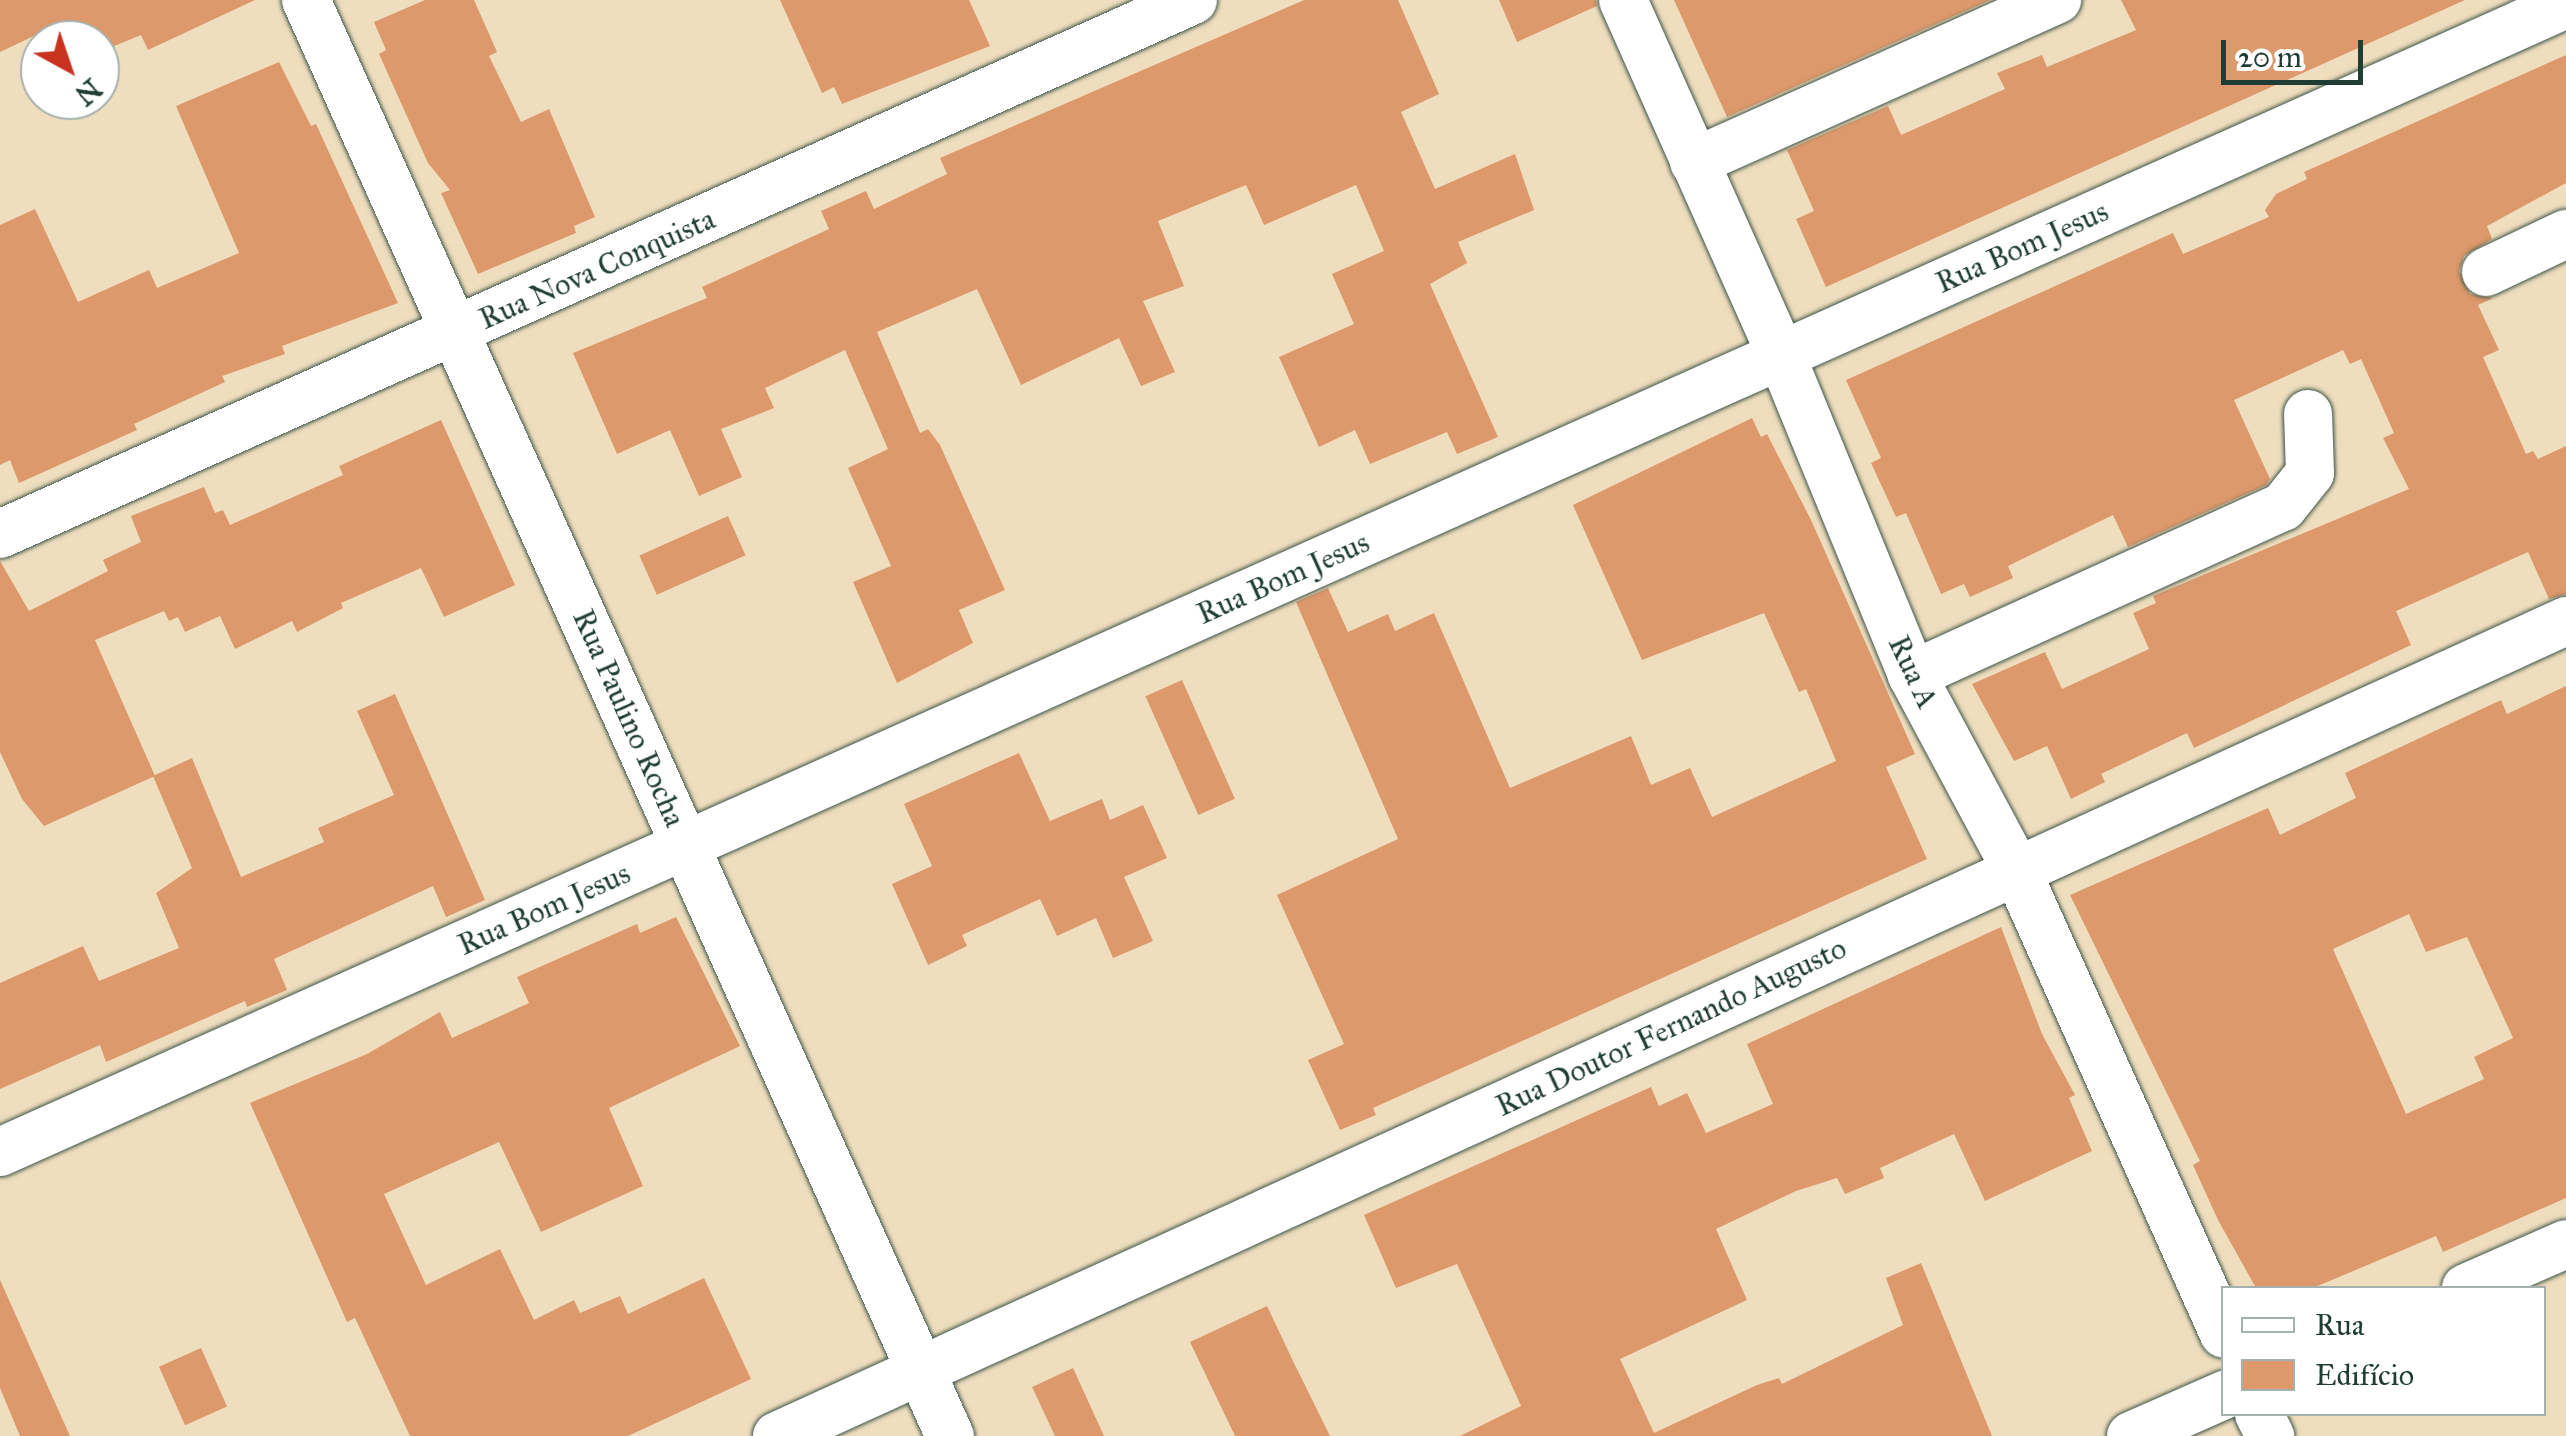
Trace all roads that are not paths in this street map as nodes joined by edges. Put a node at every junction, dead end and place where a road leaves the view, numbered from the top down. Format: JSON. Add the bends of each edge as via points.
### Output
{"nodes":[{"id":1,"x":306,"y":0,"type":"edge"},
{"id":2,"x":1193,"y":0,"type":"edge"},
{"id":3,"x":1623,"y":0,"type":"edge"},
{"id":4,"x":2057,"y":0,"type":"edge"},
{"id":5,"x":2566,"y":4,"type":"edge"},
{"id":6,"x":1694,"y":162,"type":"junction"},
{"id":7,"x":2566,"y":234,"type":"edge"},
{"id":8,"x":2486,"y":272,"type":"dead end"},
{"id":9,"x":454,"y":333,"type":"junction"},
{"id":10,"x":1781,"y":356,"type":"junction"},
{"id":11,"x":2308,"y":414,"type":"dead end"},
{"id":12,"x":0,"y":534,"type":"edge"},
{"id":13,"x":2566,"y":621,"type":"edge"},
{"id":14,"x":1912,"y":675,"type":"junction"},
{"id":15,"x":687,"y":845,"type":"junction"},
{"id":16,"x":2016,"y":869,"type":"junction"},
{"id":17,"x":0,"y":1152,"type":"edge"},
{"id":18,"x":2566,"y":1244,"type":"edge"},
{"id":19,"x":2471,"y":1286,"type":"edge"},
{"id":20,"x":2221,"y":1327,"type":"edge"},
{"id":21,"x":921,"y":1371,"type":"junction"},
{"id":22,"x":2221,"y":1396,"type":"edge"},
{"id":23,"x":777,"y":1436,"type":"edge"},
{"id":24,"x":950,"y":1436,"type":"edge"},
{"id":25,"x":2131,"y":1436,"type":"edge"}],
"edges":[{"from":1,"to":9,"type":"street","name":"Rua Paulino Rocha"},
{"from":2,"to":9,"type":"street","name":"Rua Nova Conquista"},
{"from":3,"to":6,"type":"street","name":"Rua A"},
{"from":4,"to":6,"type":"street"},
{"from":5,"to":10,"type":"street","name":"Rua Bom Jesus"},
{"from":6,"to":10,"type":"street","name":"Rua A"},
{"from":7,"to":8,"type":"street"},
{"from":9,"to":12,"type":"street","name":"Rua Nova Conquista"},
{"from":9,"to":15,"type":"street","name":"Rua Paulino Rocha"},
{"from":10,"to":14,"type":"street","name":"Rua A"},
{"from":10,"to":15,"type":"street","name":"Rua Bom Jesus"},
{"from":11,"to":14,"type":"street","via":[[2310,473],[2283,507]]},
{"from":13,"to":16,"type":"street","name":"Rua Doutor Fernando Augusto"},
{"from":14,"to":16,"type":"street","name":"Rua A"},
{"from":15,"to":17,"type":"street","name":"Rua Bom Jesus"},
{"from":15,"to":21,"type":"street","name":"Rua Paulino Rocha"},
{"from":16,"to":20,"type":"street","name":"Rua A"},
{"from":16,"to":21,"type":"street","name":"Rua Doutor Fernando Augusto"},
{"from":18,"to":19,"type":"street"},
{"from":21,"to":23,"type":"street","name":"Rua Doutor Fernando Augusto"},
{"from":21,"to":24,"type":"street","name":"Rua Paulino Rocha"},
{"from":22,"to":25,"type":"street"}]}
